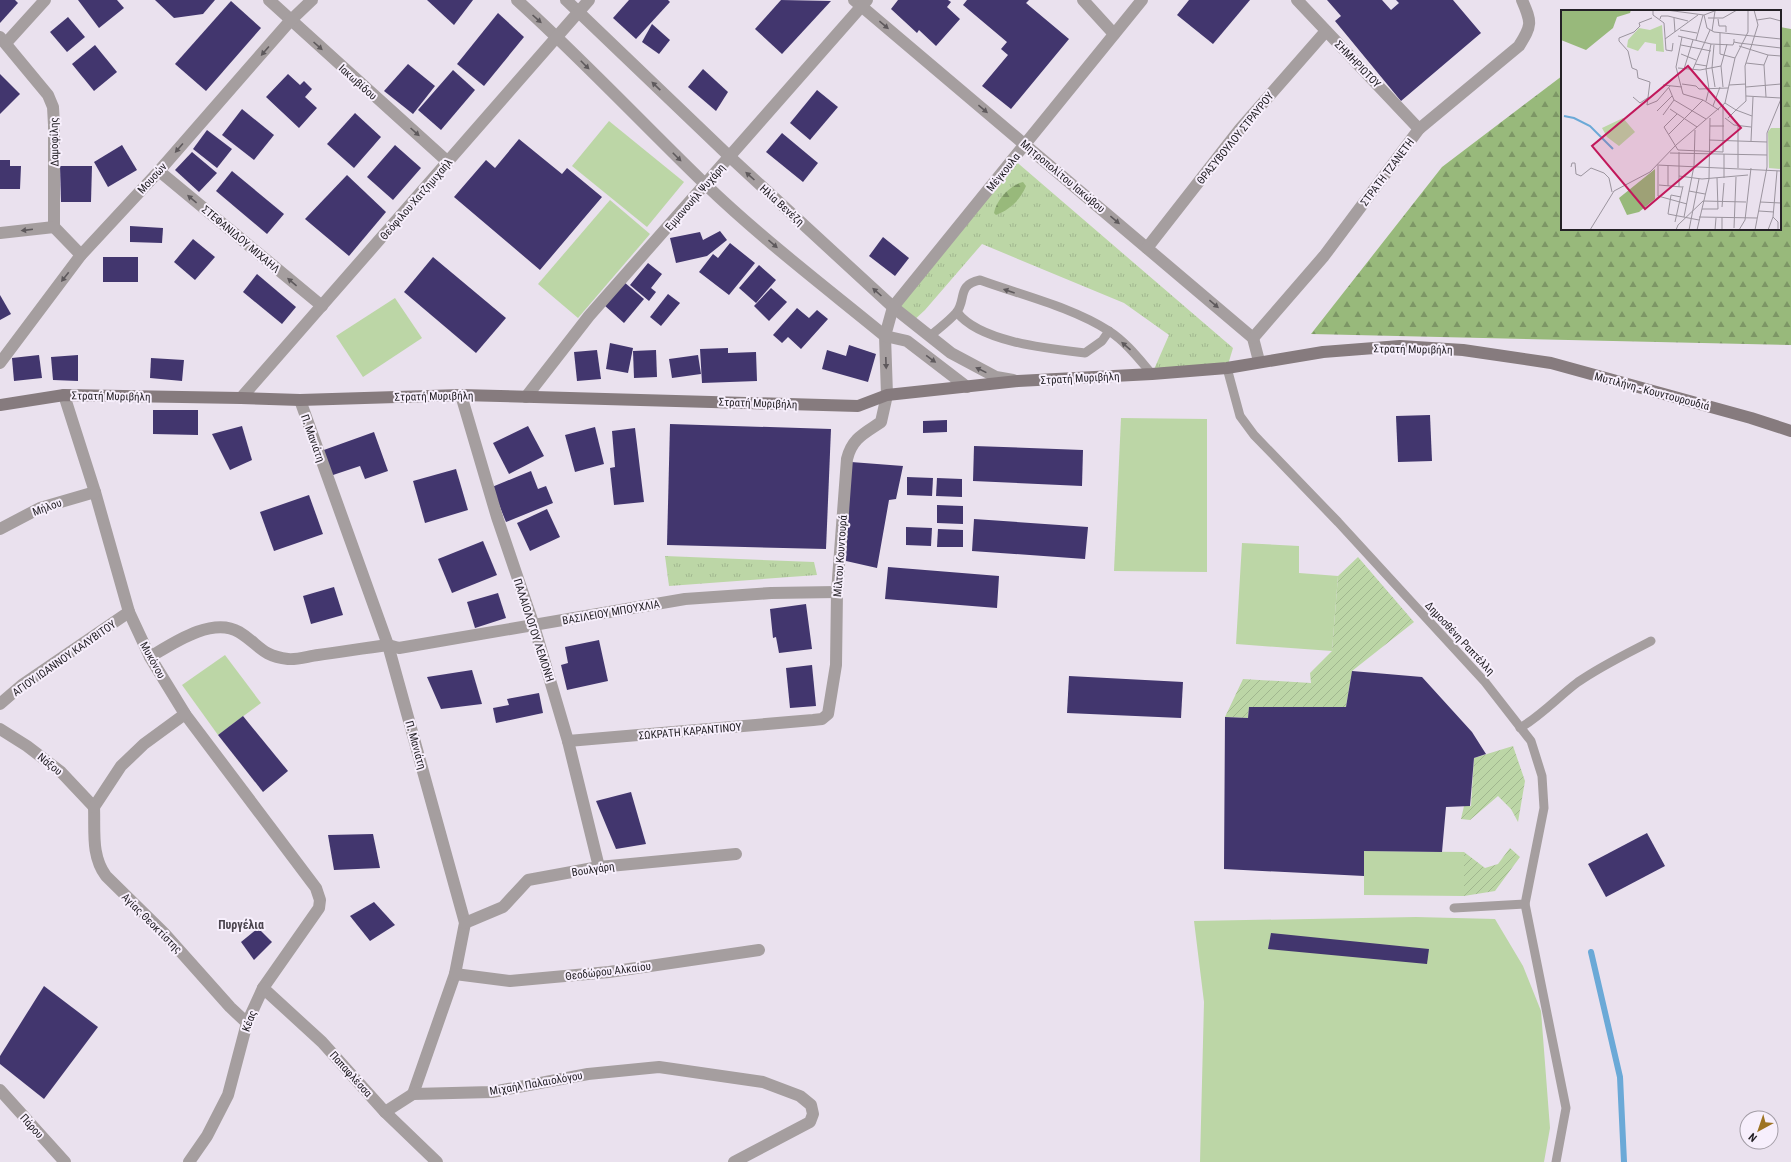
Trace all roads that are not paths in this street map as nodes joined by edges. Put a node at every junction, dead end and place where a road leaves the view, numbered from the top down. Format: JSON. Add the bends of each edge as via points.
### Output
{"nodes":[{"id":1,"x":45,"y":0,"type":"edge"},
{"id":2,"x":268,"y":0,"type":"edge"},
{"id":3,"x":312,"y":0,"type":"edge"},
{"id":4,"x":517,"y":0,"type":"edge"},
{"id":5,"x":566,"y":0,"type":"edge"},
{"id":6,"x":589,"y":0,"type":"edge"},
{"id":7,"x":1083,"y":0,"type":"edge"},
{"id":8,"x":1142,"y":0,"type":"edge"},
{"id":9,"x":1297,"y":0,"type":"edge"},
{"id":10,"x":1522,"y":0,"type":"edge"},
{"id":11,"x":860,"y":2,"type":"edge"},
{"id":12,"x":579,"y":12,"type":"junction"},
{"id":13,"x":290,"y":21,"type":"junction"},
{"id":14,"x":1326,"y":31,"type":"junction"},
{"id":15,"x":1114,"y":34,"type":"junction"},
{"id":16,"x":558,"y":37,"type":"junction"},
{"id":17,"x":3,"y":40,"type":"edge"},
{"id":18,"x":1419,"y":128,"type":"junction"},
{"id":19,"x":1025,"y":144,"type":"junction"},
{"id":20,"x":730,"y":157,"type":"junction"},
{"id":21,"x":448,"y":162,"type":"junction"},
{"id":22,"x":159,"y":171,"type":"junction"},
{"id":23,"x":706,"y":185,"type":"junction"},
{"id":24,"x":54,"y":227,"type":"junction"},
{"id":25,"x":0,"y":233,"type":"edge"},
{"id":26,"x":1147,"y":248,"type":"junction"},
{"id":27,"x":81,"y":255,"type":"junction"},
{"id":28,"x":322,"y":306,"type":"junction"},
{"id":29,"x":893,"y":307,"type":"junction"},
{"id":30,"x":957,"y":312,"type":"junction"},
{"id":31,"x":1109,"y":331,"type":"junction"},
{"id":32,"x":885,"y":336,"type":"junction"},
{"id":33,"x":930,"y":336,"type":"junction"},
{"id":34,"x":1253,"y":338,"type":"junction"},
{"id":35,"x":1512,"y":356,"type":"joint"},
{"id":36,"x":1259,"y":361,"type":"junction"},
{"id":37,"x":0,"y":363,"type":"edge"},
{"id":38,"x":1227,"y":368,"type":"junction"},
{"id":39,"x":1152,"y":374,"type":"junction"},
{"id":40,"x":1018,"y":381,"type":"junction"},
{"id":41,"x":967,"y":386,"type":"junction"},
{"id":42,"x":64,"y":395,"type":"junction"},
{"id":43,"x":461,"y":395,"type":"junction"},
{"id":44,"x":887,"y":395,"type":"junction"},
{"id":45,"x":526,"y":397,"type":"junction"},
{"id":46,"x":241,"y":398,"type":"junction"},
{"id":47,"x":300,"y":400,"type":"junction"},
{"id":48,"x":0,"y":405,"type":"edge"},
{"id":49,"x":1791,"y":431,"type":"edge"},
{"id":50,"x":95,"y":492,"type":"junction"},
{"id":51,"x":0,"y":529,"type":"edge"},
{"id":52,"x":837,"y":592,"type":"junction"},
{"id":53,"x":129,"y":612,"type":"junction"},
{"id":54,"x":534,"y":626,"type":"junction"},
{"id":55,"x":1651,"y":641,"type":"dead end"},
{"id":56,"x":388,"y":645,"type":"junction"},
{"id":57,"x":150,"y":657,"type":"junction"},
{"id":58,"x":0,"y":704,"type":"edge"},
{"id":59,"x":185,"y":714,"type":"junction"},
{"id":60,"x":813,"y":720,"type":"joint"},
{"id":61,"x":1520,"y":728,"type":"junction"},
{"id":62,"x":0,"y":729,"type":"edge"},
{"id":63,"x":568,"y":741,"type":"junction"},
{"id":64,"x":94,"y":807,"type":"junction"},
{"id":65,"x":736,"y":854,"type":"dead end"},
{"id":66,"x":599,"y":867,"type":"junction"},
{"id":67,"x":316,"y":888,"type":"joint"},
{"id":68,"x":1525,"y":904,"type":"junction"},
{"id":69,"x":1454,"y":908,"type":"dead end"},
{"id":70,"x":465,"y":923,"type":"junction"},
{"id":71,"x":759,"y":950,"type":"dead end"},
{"id":72,"x":455,"y":974,"type":"junction"},
{"id":73,"x":263,"y":988,"type":"junction"},
{"id":74,"x":247,"y":1023,"type":"junction"},
{"id":75,"x":0,"y":1090,"type":"edge"},
{"id":76,"x":413,"y":1094,"type":"junction"},
{"id":77,"x":385,"y":1112,"type":"junction"},
{"id":78,"x":65,"y":1162,"type":"edge"},
{"id":79,"x":189,"y":1162,"type":"edge"},
{"id":80,"x":437,"y":1162,"type":"edge"},
{"id":81,"x":734,"y":1162,"type":"edge"},
{"id":82,"x":1556,"y":1162,"type":"edge"}],
"edges":[{"from":1,"to":17,"type":"street"},
{"from":2,"to":13,"type":"street","name":"Ιακωβίδου"},
{"from":3,"to":13,"type":"street","name":"Μουσών"},
{"from":4,"to":16,"type":"street","one_way":true},
{"from":5,"to":12,"type":"street","name":"Ηλία Βενέζη"},
{"from":6,"to":12,"type":"street","name":"Θεόφιλου Χατζημιχαήλ"},
{"from":7,"to":15,"type":"street"},
{"from":8,"to":15,"type":"street","name":"Μέγκουλα"},
{"from":9,"to":14,"type":"street","name":"ΣΗΜΗΡΙΩΤΟΥ"},
{"from":10,"to":18,"type":"street","name":"ΣΤΡΑΤΗ ΤΖΑΝΕΤΗ","via":[[1530,19],[1528,31],[1519,46]]},
{"from":11,"to":19,"type":"street","name":"Μητροπολίτου Ιακώβου","one_way":true},
{"from":11,"to":20,"type":"street","name":"Εμμανουήλ Ψυχάρη"},
{"from":12,"to":16,"type":"street","name":"Θεόφιλου Χατζημιχαήλ"},
{"from":20,"to":12,"type":"street","name":"Ηλία Βενέζη","one_way":true},
{"from":13,"to":21,"type":"street","name":"Ιακωβίδου","one_way":true},
{"from":13,"to":22,"type":"street","name":"Μουσών","one_way":true},
{"from":14,"to":18,"type":"street","name":"ΣΗΜΗΡΙΩΤΟΥ"},
{"from":14,"to":26,"type":"street","name":"ΘΡΑΣΥΒΟΥΛΟΥ ΣΤΡΑΥΡΟΥ","via":[[1240,129]]},
{"from":15,"to":19,"type":"street","name":"Μέγκουλα"},
{"from":16,"to":21,"type":"street","name":"Θεόφιλου Χατζημιχαήλ"},
{"from":16,"to":23,"type":"street","one_way":true},
{"from":17,"to":24,"type":"street","name":"Δαμοφίλης","via":[[48,94],[53,106]]},
{"from":18,"to":34,"type":"street","name":"ΣΤΡΑΤΗ ΤΖΑΝΕΤΗ","via":[[1324,256]]},
{"from":19,"to":26,"type":"street","name":"Μητροπολίτου Ιακώβου","one_way":true},
{"from":19,"to":29,"type":"street","name":"Μέγκουλα"},
{"from":20,"to":23,"type":"street","name":"Εμμανουήλ Ψυχάρη"},
{"from":29,"to":20,"type":"street","name":"Ηλία Βενέζη","one_way":true},
{"from":21,"to":28,"type":"street","name":"Θεόφιλου Χατζημιχαήλ"},
{"from":22,"to":27,"type":"street","name":"Μουσών"},
{"from":28,"to":22,"type":"street","name":"ΣΤΕΦΑΝΙΔΟΥ ΜΙΧΑΗΛ","one_way":true},
{"from":23,"to":32,"type":"street","one_way":true,"via":[[787,256]]},
{"from":23,"to":45,"type":"street","name":"Εμμανουήλ Ψυχάρη","via":[[590,316]]},
{"from":24,"to":25,"type":"street","one_way":true},
{"from":24,"to":27,"type":"street"},
{"from":26,"to":34,"type":"street","name":"Μητροπολίτου Ιακώβου","one_way":true},
{"from":27,"to":37,"type":"street","name":"Μουσών","one_way":true},
{"from":28,"to":46,"type":"street","name":"Θεόφιλου Χατζημιχαήλ"},
{"from":29,"to":32,"type":"street"},
{"from":29,"to":33,"type":"street","name":"Ηλία Βενέζη"},
{"from":30,"to":31,"type":"lane","via":[[968,323],[998,338],[1046,349],[1085,353],[1102,341]]},
{"from":31,"to":30,"type":"lane","one_way":true,"via":[[1074,314],[980,280],[964,288]]},
{"from":30,"to":33,"type":"lane"},
{"from":39,"to":31,"type":"lane","one_way":true,"via":[[1134,353]]},
{"from":32,"to":41,"type":"street","one_way":true,"via":[[907,341]]},
{"from":32,"to":44,"type":"street","one_way":true},
{"from":40,"to":33,"type":"street","name":"Ηλία Βενέζη","one_way":true,"via":[[996,377],[978,369],[951,353]]},
{"from":34,"to":36,"type":"street"},
{"from":35,"to":36,"type":"main road","name":"Στρατή Μυριβήλη","via":[[1400,346],[1330,351]]},
{"from":35,"to":49,"type":"main road","name":"Μυτιλήνη - Κουντουρουδιά","via":[[1551,363]]},
{"from":36,"to":38,"type":"main road","name":"Στρατή Μυριβήλη"},
{"from":38,"to":39,"type":"main road","name":"Στρατή Μυριβήλη"},
{"from":38,"to":61,"type":"lane","name":"Δημοσθένη Ραπτέλλη","via":[[1240,416],[1254,435],[1485,682]]},
{"from":39,"to":40,"type":"main road","name":"Στρατή Μυριβήλη"},
{"from":40,"to":41,"type":"main road","name":"Στρατή Μυριβήλη"},
{"from":41,"to":44,"type":"main road","name":"Στρατή Μυριβήλη"},
{"from":42,"to":46,"type":"main road","name":"Στρατή Μυριβήλη"},
{"from":42,"to":48,"type":"main road","name":"Στρατή Μυριβήλη"},
{"from":42,"to":50,"type":"street","name":"Μυκόνου"},
{"from":43,"to":45,"type":"main road","name":"Στρατή Μυριβήλη"},
{"from":43,"to":47,"type":"main road","name":"Στρατή Μυριβήλη"},
{"from":43,"to":54,"type":"street","name":"ΠΑΛΑΙΟΛΟΓΟΥ ΛΕΜΟΝΗ","via":[[497,518]]},
{"from":44,"to":45,"type":"main road","name":"Στρατή Μυριβήλη","via":[[858,406]]},
{"from":44,"to":52,"type":"street","name":"Μίλτου Κουντουρά","via":[[881,422],[855,440],[850,449]]},
{"from":46,"to":47,"type":"main road","name":"Στρατή Μυριβήλη"},
{"from":47,"to":56,"type":"street","name":"Π. Μανιάτη"},
{"from":50,"to":51,"type":"street","name":"Μήλου","via":[[40,508]]},
{"from":50,"to":53,"type":"street","name":"Μυκόνου"},
{"from":52,"to":54,"type":"street","name":"ΒΑΣΙΛΕΙΟΥ ΜΠΟΥΧΛΙΑ","via":[[771,593],[685,599]]},
{"from":52,"to":60,"type":"street","name":"Μίλτου Κουντουρά","via":[[836,665],[831,703],[828,714],[822,719]]},
{"from":53,"to":57,"type":"street","name":"Μυκόνου"},
{"from":53,"to":58,"type":"street","name":"ΑΓΙΟΥ ΙΩΑΝΝΟΥ ΚΑΛΥΒΙΤΟΥ","via":[[22,685]]},
{"from":54,"to":56,"type":"street","name":"ΒΑΣΙΛΕΙΟΥ ΜΠΟΥΧΛΙΑ","via":[[399,648]]},
{"from":54,"to":63,"type":"street","name":"ΠΑΛΑΙΟΛΟΓΟΥ ΛΕΜΟΝΗ"},
{"from":55,"to":61,"type":"lane","via":[[1604,665],[1578,682],[1535,719]]},
{"from":56,"to":57,"type":"street","name":"ΒΑΣΙΛΕΙΟΥ ΜΠΟΥΧΛΙΑ","via":[[290,659],[272,656],[259,649],[238,631],[219,626],[196,632]]},
{"from":56,"to":70,"type":"street","name":"Π. Μανιάτη"},
{"from":57,"to":59,"type":"street","name":"Μυκόνου"},
{"from":59,"to":64,"type":"street","via":[[144,744],[121,766]]},
{"from":59,"to":67,"type":"street","name":"Μυκόνου"},
{"from":60,"to":63,"type":"street","name":"ΣΩΚΡΑΤΗ ΚΑΡΑΝΤΙΝΟΥ"},
{"from":61,"to":68,"type":"lane","name":"Δημοσθένη Ραπτέλλη","via":[[1531,741],[1538,759],[1544,793],[1544,808]]},
{"from":62,"to":64,"type":"street","name":"Νάξου","via":[[61,772]]},
{"from":63,"to":66,"type":"street","name":"ΠΑΛΑΙΟΛΟΓΟΥ ΛΕΜΟΝΗ"},
{"from":64,"to":74,"type":"street","name":"Αγίας Θεοκτίστης","via":[[96,856],[99,866],[110,881],[164,933],[230,1008]]},
{"from":65,"to":66,"type":"street","name":"Βουλγάρη"},
{"from":66,"to":70,"type":"street","name":"Βουλγάρη","via":[[528,880],[503,907]]},
{"from":67,"to":73,"type":"street","name":"Κέας","via":[[320,900],[319,908]]},
{"from":68,"to":69,"type":"lane"},
{"from":68,"to":82,"type":"lane","via":[[1566,1108]]},
{"from":70,"to":72,"type":"street","name":"Π. Μανιάτη"},
{"from":71,"to":72,"type":"street","name":"Θεοδώρου Αλκαίου","via":[[609,972],[510,981]]},
{"from":72,"to":76,"type":"street","name":"Π. Μανιάτη"},
{"from":73,"to":74,"type":"street","name":"Κέας"},
{"from":73,"to":77,"type":"street","name":"Παπαφλέσσα","via":[[322,1042]]},
{"from":74,"to":79,"type":"street","name":"Κέας","via":[[228,1095],[207,1136]]},
{"from":75,"to":78,"type":"street","name":"Πάρου"},
{"from":76,"to":77,"type":"street"},
{"from":76,"to":81,"type":"street","name":"Μιχαήλ Παλαιολόγου","via":[[492,1092],[588,1074],[659,1067],[763,1082],[800,1096],[811,1105],[813,1114],[810,1122]]},
{"from":77,"to":80,"type":"street","name":"Παπαφλέσσα"}]}
